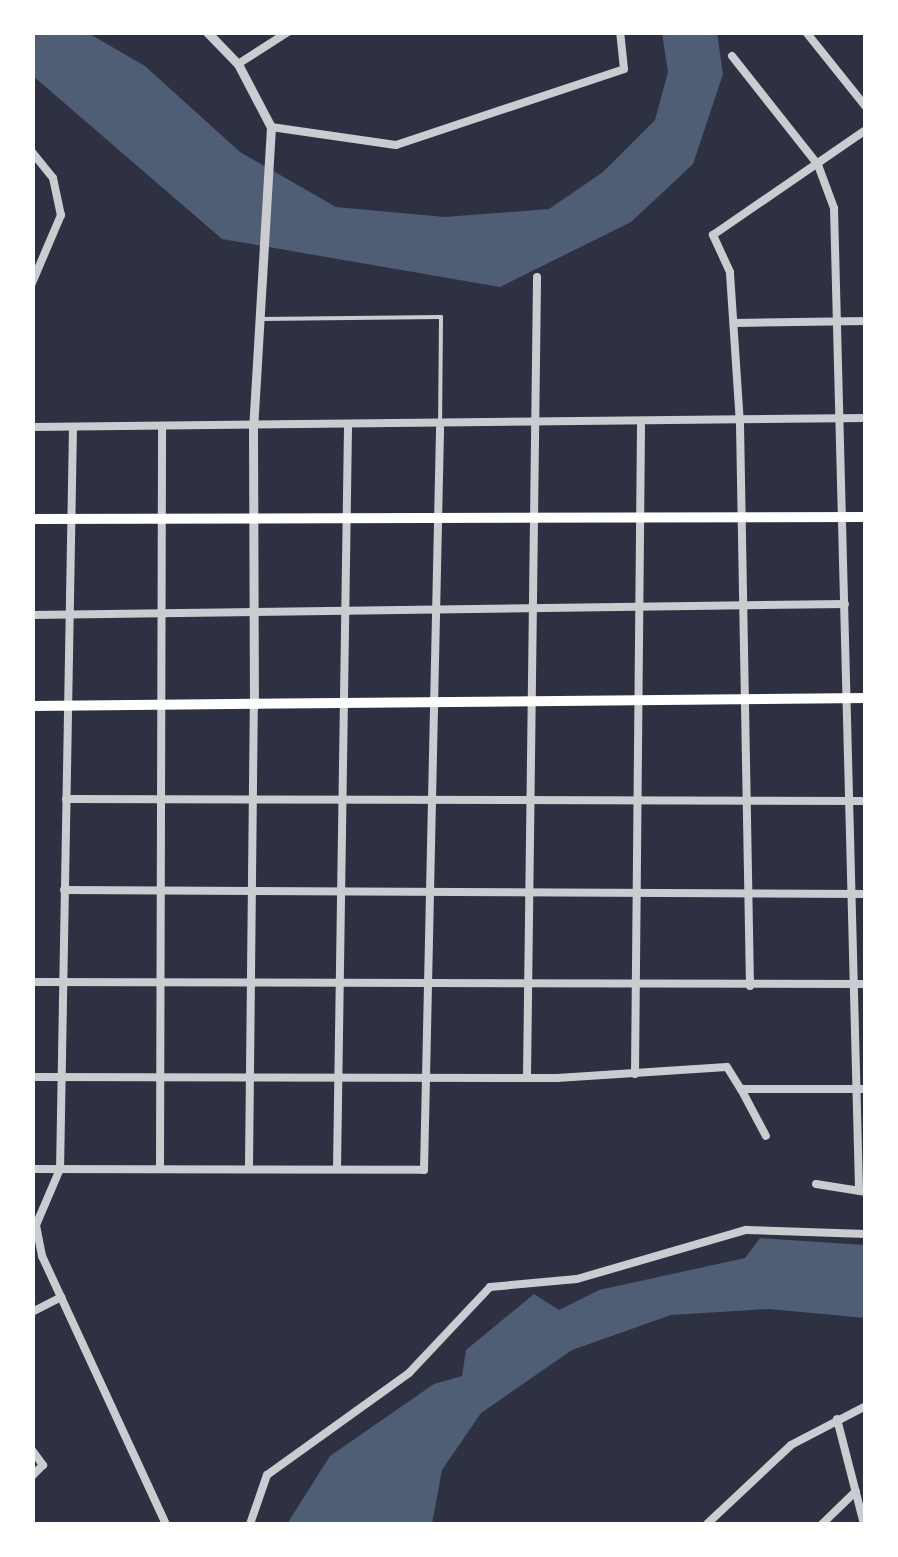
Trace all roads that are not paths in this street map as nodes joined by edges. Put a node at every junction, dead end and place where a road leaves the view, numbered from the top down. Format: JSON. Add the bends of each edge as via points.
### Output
{"nodes":[{"id":1,"x":207,"y":32,"type":"edge"},
{"id":2,"x":288,"y":32,"type":"edge"},
{"id":3,"x":620,"y":32,"type":"edge"},
{"id":4,"x":806,"y":32,"type":"edge"},
{"id":5,"x":732,"y":56,"type":"dead end"},
{"id":6,"x":238,"y":64,"type":"junction"},
{"id":7,"x":866,"y":108,"type":"edge"},
{"id":8,"x":271,"y":126,"type":"junction"},
{"id":9,"x":866,"y":130,"type":"edge"},
{"id":10,"x":32,"y":152,"type":"edge"},
{"id":11,"x":818,"y":165,"type":"junction"},
{"id":12,"x":537,"y":278,"type":"dead end"},
{"id":13,"x":32,"y":283,"type":"edge"},
{"id":14,"x":260,"y":319,"type":"junction"},
{"id":15,"x":866,"y":321,"type":"edge"},
{"id":16,"x":838,"y":322,"type":"junction"},
{"id":17,"x":734,"y":323,"type":"junction"},
{"id":18,"x":866,"y":418,"type":"edge"},
{"id":19,"x":841,"y":420,"type":"junction"},
{"id":20,"x":740,"y":424,"type":"junction"},
{"id":21,"x":254,"y":426,"type":"junction"},
{"id":22,"x":540,"y":426,"type":"junction"},
{"id":23,"x":641,"y":426,"type":"junction"},
{"id":24,"x":32,"y":427,"type":"edge"},
{"id":25,"x":72,"y":428,"type":"junction"},
{"id":26,"x":162,"y":428,"type":"junction"},
{"id":27,"x":348,"y":428,"type":"junction"},
{"id":28,"x":440,"y":428,"type":"junction"},
{"id":29,"x":866,"y":517,"type":"edge"},
{"id":30,"x":743,"y":518,"type":"junction"},
{"id":31,"x":844,"y":518,"type":"junction"},
{"id":32,"x":32,"y":519,"type":"edge"},
{"id":33,"x":537,"y":519,"type":"junction"},
{"id":34,"x":642,"y":519,"type":"junction"},
{"id":35,"x":71,"y":520,"type":"junction"},
{"id":36,"x":255,"y":521,"type":"junction"},
{"id":37,"x":440,"y":521,"type":"junction"},
{"id":38,"x":344,"y":522,"type":"junction"},
{"id":39,"x":162,"y":523,"type":"junction"},
{"id":40,"x":845,"y":604,"type":"junction"},
{"id":41,"x":740,"y":606,"type":"junction"},
{"id":42,"x":643,"y":609,"type":"junction"},
{"id":43,"x":254,"y":612,"type":"junction"},
{"id":44,"x":434,"y":612,"type":"junction"},
{"id":45,"x":535,"y":612,"type":"junction"},
{"id":46,"x":343,"y":613,"type":"junction"},
{"id":47,"x":161,"y":614,"type":"junction"},
{"id":48,"x":32,"y":615,"type":"edge"},
{"id":49,"x":70,"y":616,"type":"junction"},
{"id":50,"x":848,"y":698,"type":"junction"},
{"id":51,"x":866,"y":698,"type":"edge"},
{"id":52,"x":742,"y":700,"type":"junction"},
{"id":53,"x":642,"y":701,"type":"junction"},
{"id":54,"x":160,"y":703,"type":"junction"},
{"id":55,"x":533,"y":703,"type":"junction"},
{"id":56,"x":434,"y":704,"type":"junction"},
{"id":57,"x":32,"y":706,"type":"edge"},
{"id":58,"x":69,"y":706,"type":"junction"},
{"id":59,"x":254,"y":706,"type":"junction"},
{"id":60,"x":344,"y":706,"type":"junction"},
{"id":61,"x":160,"y":798,"type":"junction"},
{"id":62,"x":66,"y":799,"type":"junction"},
{"id":63,"x":252,"y":800,"type":"junction"},
{"id":64,"x":849,"y":800,"type":"junction"},
{"id":65,"x":866,"y":800,"type":"edge"},
{"id":66,"x":342,"y":801,"type":"junction"},
{"id":67,"x":746,"y":801,"type":"junction"},
{"id":68,"x":529,"y":802,"type":"junction"},
{"id":69,"x":640,"y":802,"type":"junction"},
{"id":70,"x":432,"y":803,"type":"junction"},
{"id":71,"x":64,"y":890,"type":"junction"},
{"id":72,"x":160,"y":891,"type":"junction"},
{"id":73,"x":252,"y":892,"type":"junction"},
{"id":74,"x":341,"y":892,"type":"junction"},
{"id":75,"x":430,"y":893,"type":"junction"},
{"id":76,"x":528,"y":894,"type":"junction"},
{"id":77,"x":850,"y":894,"type":"junction"},
{"id":78,"x":866,"y":894,"type":"edge"},
{"id":79,"x":638,"y":896,"type":"junction"},
{"id":80,"x":748,"y":897,"type":"junction"},
{"id":81,"x":63,"y":979,"type":"junction"},
{"id":82,"x":160,"y":980,"type":"junction"},
{"id":83,"x":250,"y":980,"type":"junction"},
{"id":84,"x":32,"y":982,"type":"edge"},
{"id":85,"x":338,"y":984,"type":"junction"},
{"id":86,"x":428,"y":984,"type":"junction"},
{"id":87,"x":526,"y":984,"type":"junction"},
{"id":88,"x":854,"y":984,"type":"junction"},
{"id":89,"x":866,"y":984,"type":"edge"},
{"id":90,"x":636,"y":986,"type":"junction"},
{"id":91,"x":750,"y":986,"type":"junction"},
{"id":92,"x":635,"y":1074,"type":"junction"},
{"id":93,"x":62,"y":1076,"type":"junction"},
{"id":94,"x":32,"y":1077,"type":"edge"},
{"id":95,"x":160,"y":1077,"type":"junction"},
{"id":96,"x":248,"y":1077,"type":"junction"},
{"id":97,"x":527,"y":1078,"type":"junction"},
{"id":98,"x":336,"y":1079,"type":"junction"},
{"id":99,"x":425,"y":1080,"type":"junction"},
{"id":100,"x":741,"y":1089,"type":"junction"},
{"id":101,"x":862,"y":1089,"type":"edge"},
{"id":102,"x":766,"y":1136,"type":"dead end"},
{"id":103,"x":160,"y":1166,"type":"junction"},
{"id":104,"x":250,"y":1166,"type":"junction"},
{"id":105,"x":337,"y":1168,"type":"junction"},
{"id":106,"x":32,"y":1169,"type":"edge"},
{"id":107,"x":60,"y":1169,"type":"junction"},
{"id":108,"x":816,"y":1184,"type":"dead end"},
{"id":109,"x":862,"y":1191,"type":"edge"},
{"id":110,"x":34,"y":1214,"type":"edge"},
{"id":111,"x":866,"y":1234,"type":"edge"},
{"id":112,"x":61,"y":1297,"type":"junction"},
{"id":113,"x":32,"y":1312,"type":"edge"},
{"id":114,"x":866,"y":1406,"type":"edge"},
{"id":115,"x":836,"y":1418,"type":"junction"},
{"id":116,"x":32,"y":1450,"type":"edge"},
{"id":117,"x":32,"y":1476,"type":"edge"},
{"id":118,"x":856,"y":1491,"type":"junction"},
{"id":119,"x":713,"y":1523,"type":"edge"},
{"id":120,"x":166,"y":1524,"type":"edge"},
{"id":121,"x":250,"y":1524,"type":"edge"},
{"id":122,"x":822,"y":1524,"type":"edge"},
{"id":123,"x":864,"y":1524,"type":"edge"}],
"edges":[{"from":1,"to":6,"type":"street"},
{"from":2,"to":6,"type":"street"},
{"from":3,"to":8,"type":"street","via":[[624,69],[396,145]]},
{"from":4,"to":7,"type":"street"},
{"from":5,"to":11,"type":"street"},
{"from":6,"to":8,"type":"street"},
{"from":8,"to":14,"type":"street"},
{"from":9,"to":11,"type":"street"},
{"from":10,"to":13,"type":"street","via":[[53,178],[61,216]]},
{"from":11,"to":16,"type":"street","via":[[834,208]]},
{"from":11,"to":17,"type":"street","via":[[713,235],[730,272]]},
{"from":12,"to":22,"type":"street"},
{"from":14,"to":21,"type":"street"},
{"from":14,"to":28,"type":"lane","via":[[441,317]]},
{"from":15,"to":16,"type":"street"},
{"from":16,"to":17,"type":"street"},
{"from":16,"to":19,"type":"street"},
{"from":17,"to":20,"type":"street"},
{"from":18,"to":19,"type":"street"},
{"from":19,"to":20,"type":"street"},
{"from":19,"to":31,"type":"street"},
{"from":20,"to":23,"type":"street"},
{"from":20,"to":30,"type":"street"},
{"from":21,"to":26,"type":"street"},
{"from":21,"to":27,"type":"street"},
{"from":21,"to":36,"type":"street"},
{"from":22,"to":23,"type":"street"},
{"from":22,"to":28,"type":"street"},
{"from":22,"to":33,"type":"street"},
{"from":23,"to":34,"type":"street"},
{"from":24,"to":25,"type":"street"},
{"from":25,"to":26,"type":"street"},
{"from":25,"to":35,"type":"street"},
{"from":26,"to":39,"type":"street"},
{"from":27,"to":28,"type":"street"},
{"from":27,"to":38,"type":"street"},
{"from":28,"to":37,"type":"street"},
{"from":29,"to":31,"type":"main road"},
{"from":30,"to":31,"type":"main road"},
{"from":30,"to":34,"type":"main road"},
{"from":30,"to":41,"type":"street"},
{"from":31,"to":40,"type":"street"},
{"from":32,"to":35,"type":"main road"},
{"from":33,"to":34,"type":"main road"},
{"from":33,"to":37,"type":"main road"},
{"from":33,"to":45,"type":"street"},
{"from":34,"to":42,"type":"street"},
{"from":35,"to":39,"type":"main road"},
{"from":35,"to":49,"type":"street"},
{"from":36,"to":38,"type":"main road"},
{"from":36,"to":39,"type":"main road"},
{"from":36,"to":43,"type":"street"},
{"from":37,"to":38,"type":"main road"},
{"from":37,"to":44,"type":"street"},
{"from":38,"to":46,"type":"street"},
{"from":39,"to":47,"type":"street"},
{"from":40,"to":41,"type":"street"},
{"from":40,"to":50,"type":"street"},
{"from":41,"to":42,"type":"street"},
{"from":41,"to":52,"type":"street"},
{"from":42,"to":45,"type":"street"},
{"from":42,"to":53,"type":"street"},
{"from":43,"to":46,"type":"street"},
{"from":43,"to":47,"type":"street"},
{"from":43,"to":59,"type":"street"},
{"from":44,"to":45,"type":"street"},
{"from":44,"to":46,"type":"street"},
{"from":44,"to":56,"type":"street"},
{"from":45,"to":55,"type":"street"},
{"from":46,"to":60,"type":"street"},
{"from":47,"to":49,"type":"street"},
{"from":47,"to":54,"type":"street"},
{"from":48,"to":49,"type":"street"},
{"from":49,"to":58,"type":"street"},
{"from":50,"to":51,"type":"main road"},
{"from":50,"to":52,"type":"main road"},
{"from":50,"to":64,"type":"street"},
{"from":52,"to":53,"type":"main road"},
{"from":52,"to":67,"type":"street"},
{"from":53,"to":55,"type":"main road"},
{"from":53,"to":69,"type":"street"},
{"from":54,"to":58,"type":"main road"},
{"from":54,"to":59,"type":"main road"},
{"from":54,"to":61,"type":"street"},
{"from":55,"to":56,"type":"main road"},
{"from":55,"to":68,"type":"street"},
{"from":56,"to":60,"type":"main road"},
{"from":56,"to":70,"type":"street"},
{"from":57,"to":58,"type":"main road"},
{"from":58,"to":62,"type":"street"},
{"from":59,"to":60,"type":"main road"},
{"from":59,"to":63,"type":"street"},
{"from":60,"to":66,"type":"street"},
{"from":61,"to":62,"type":"street"},
{"from":61,"to":63,"type":"street"},
{"from":61,"to":72,"type":"street"},
{"from":62,"to":71,"type":"street"},
{"from":63,"to":66,"type":"street"},
{"from":63,"to":73,"type":"street"},
{"from":64,"to":65,"type":"street"},
{"from":64,"to":67,"type":"street"},
{"from":64,"to":77,"type":"street"},
{"from":66,"to":70,"type":"street"},
{"from":66,"to":74,"type":"street"},
{"from":67,"to":69,"type":"street"},
{"from":67,"to":80,"type":"street"},
{"from":68,"to":69,"type":"street"},
{"from":68,"to":70,"type":"street"},
{"from":68,"to":76,"type":"street"},
{"from":69,"to":79,"type":"street"},
{"from":70,"to":75,"type":"street"},
{"from":71,"to":72,"type":"street"},
{"from":71,"to":81,"type":"street"},
{"from":72,"to":73,"type":"street"},
{"from":72,"to":82,"type":"street"},
{"from":73,"to":74,"type":"street"},
{"from":73,"to":83,"type":"street"},
{"from":74,"to":75,"type":"street"},
{"from":74,"to":85,"type":"street"},
{"from":75,"to":76,"type":"street"},
{"from":75,"to":86,"type":"street"},
{"from":76,"to":79,"type":"street"},
{"from":76,"to":87,"type":"street"},
{"from":77,"to":78,"type":"street"},
{"from":77,"to":80,"type":"street"},
{"from":77,"to":88,"type":"street"},
{"from":79,"to":80,"type":"street"},
{"from":79,"to":90,"type":"street"},
{"from":80,"to":91,"type":"street"},
{"from":81,"to":82,"type":"street"},
{"from":81,"to":84,"type":"street"},
{"from":81,"to":93,"type":"street"},
{"from":82,"to":83,"type":"street"},
{"from":82,"to":95,"type":"street"},
{"from":83,"to":85,"type":"street"},
{"from":83,"to":96,"type":"street"},
{"from":85,"to":86,"type":"street"},
{"from":85,"to":98,"type":"street"},
{"from":86,"to":87,"type":"street"},
{"from":86,"to":99,"type":"street"},
{"from":87,"to":90,"type":"street"},
{"from":87,"to":97,"type":"street"},
{"from":88,"to":89,"type":"street"},
{"from":88,"to":91,"type":"street"},
{"from":88,"to":101,"type":"street"},
{"from":90,"to":91,"type":"street"},
{"from":90,"to":92,"type":"street"},
{"from":92,"to":97,"type":"street"},
{"from":92,"to":100,"type":"street","via":[[727,1068]]},
{"from":93,"to":94,"type":"street"},
{"from":93,"to":95,"type":"street"},
{"from":93,"to":107,"type":"street"},
{"from":95,"to":96,"type":"street"},
{"from":95,"to":103,"type":"street"},
{"from":96,"to":98,"type":"street"},
{"from":96,"to":104,"type":"street"},
{"from":97,"to":99,"type":"street"},
{"from":98,"to":99,"type":"street"},
{"from":98,"to":105,"type":"street"},
{"from":99,"to":105,"type":"street","via":[[424,1170]]},
{"from":100,"to":101,"type":"street"},
{"from":100,"to":102,"type":"street"},
{"from":101,"to":109,"type":"street"},
{"from":103,"to":104,"type":"street"},
{"from":103,"to":107,"type":"street"},
{"from":104,"to":105,"type":"street"},
{"from":106,"to":107,"type":"street"},
{"from":107,"to":110,"type":"street"},
{"from":108,"to":109,"type":"street"},
{"from":110,"to":112,"type":"street"},
{"from":111,"to":121,"type":"street","via":[[746,1230],[577,1279],[490,1288],[409,1374],[267,1475]]},
{"from":112,"to":113,"type":"street"},
{"from":112,"to":120,"type":"street"},
{"from":114,"to":115,"type":"street"},
{"from":115,"to":118,"type":"street"},
{"from":115,"to":119,"type":"street","via":[[791,1444]]},
{"from":116,"to":117,"type":"street","via":[[43,1465]]},
{"from":118,"to":122,"type":"street"},
{"from":118,"to":123,"type":"street"}]}
